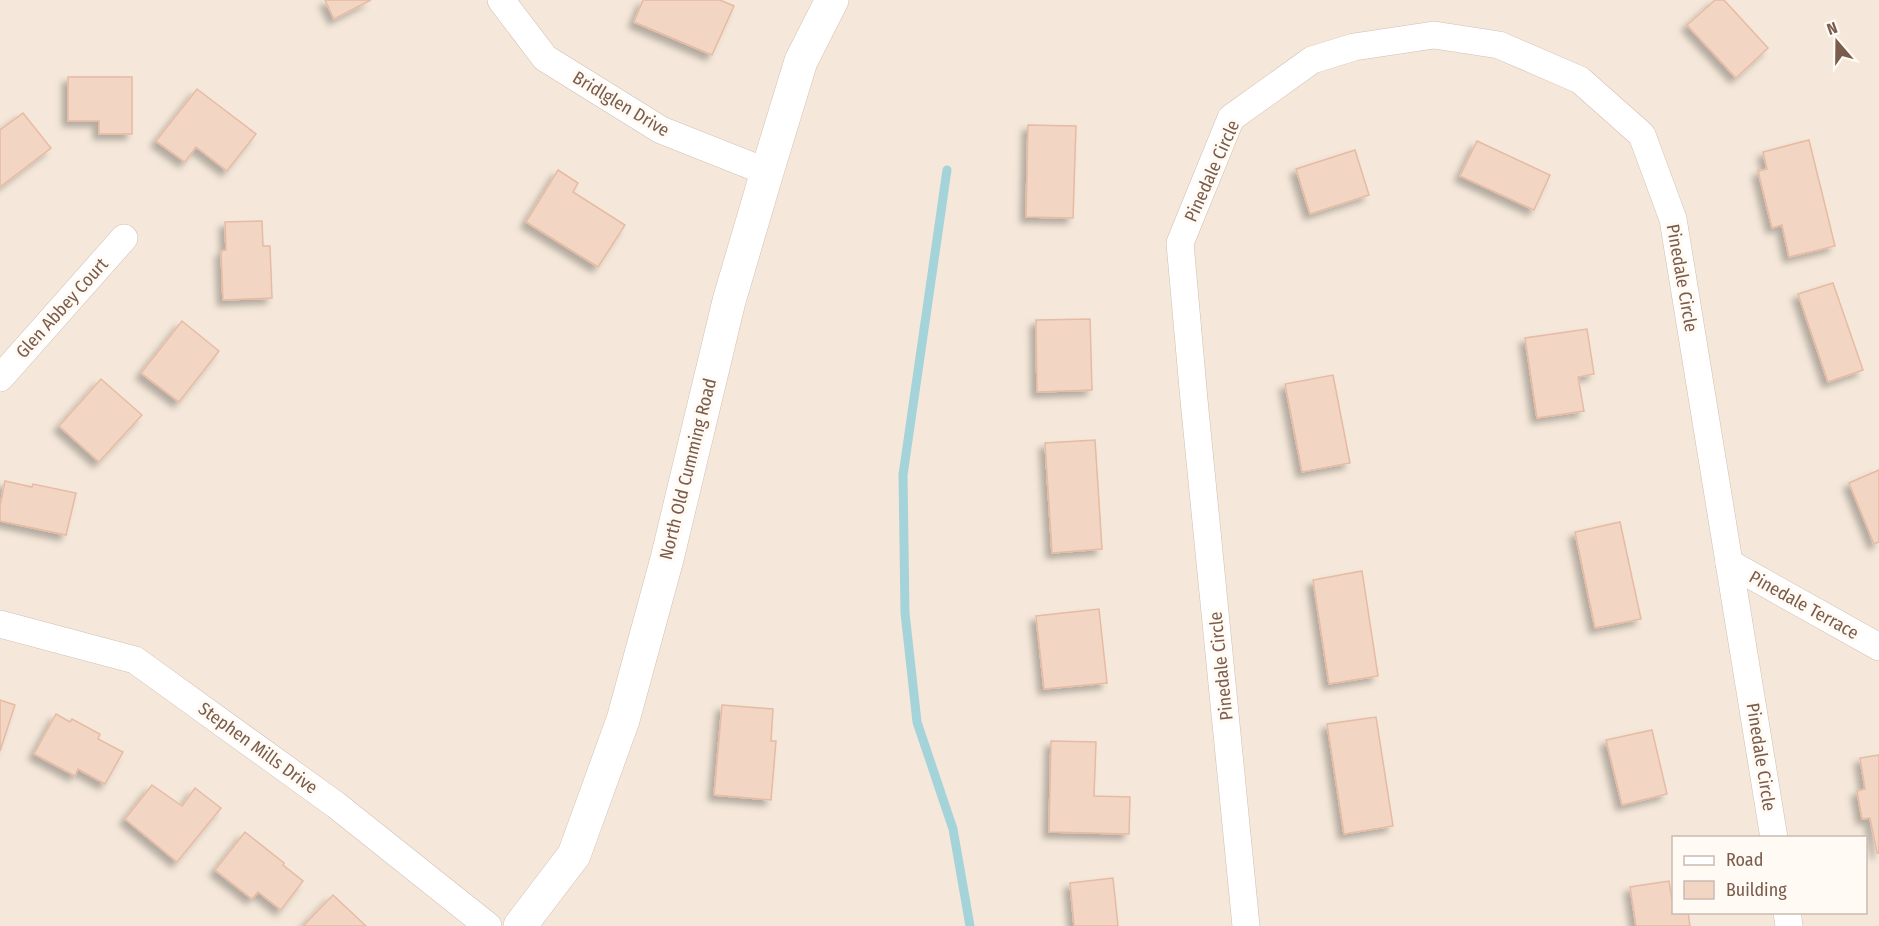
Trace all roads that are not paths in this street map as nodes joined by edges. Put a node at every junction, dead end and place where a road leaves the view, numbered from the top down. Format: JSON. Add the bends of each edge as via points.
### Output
{"nodes":[{"id":1,"x":501,"y":0,"type":"edge"},
{"id":2,"x":832,"y":0,"type":"edge"},
{"id":3,"x":767,"y":172,"type":"junction"},
{"id":4,"x":124,"y":238,"type":"dead end"},
{"id":5,"x":0,"y":378,"type":"edge"},
{"id":6,"x":1729,"y":563,"type":"junction"},
{"id":7,"x":0,"y":624,"type":"edge"},
{"id":8,"x":1879,"y":647,"type":"edge"},
{"id":9,"x":1774,"y":836,"type":"edge"},
{"id":10,"x":488,"y":926,"type":"edge"},
{"id":11,"x":520,"y":926,"type":"edge"},
{"id":12,"x":1246,"y":926,"type":"edge"}],
"edges":[{"from":1,"to":3,"type":"street","name":"Bridlglen Drive","via":[[545,58],[661,130]]},
{"from":2,"to":3,"type":"street","name":"North Old Cumming Road","via":[[801,61]]},
{"from":3,"to":11,"type":"street","name":"North Old Cumming Road","via":[[729,301],[667,559],[623,720],[574,855]]},
{"from":4,"to":5,"type":"street","name":"Glen Abbey Court"},
{"from":6,"to":8,"type":"street","name":"Pinedale Terrace"},
{"from":6,"to":9,"type":"street","name":"Pinedale Circle"},
{"from":6,"to":12,"type":"street","name":"Pinedale Circle","via":[[1673,219],[1642,135],[1580,80],[1499,45],[1434,35],[1354,47],[1312,60],[1231,118],[1180,243]]},
{"from":7,"to":10,"type":"street","name":"Stephen Mills Drive","via":[[135,660],[336,805]]}]}
